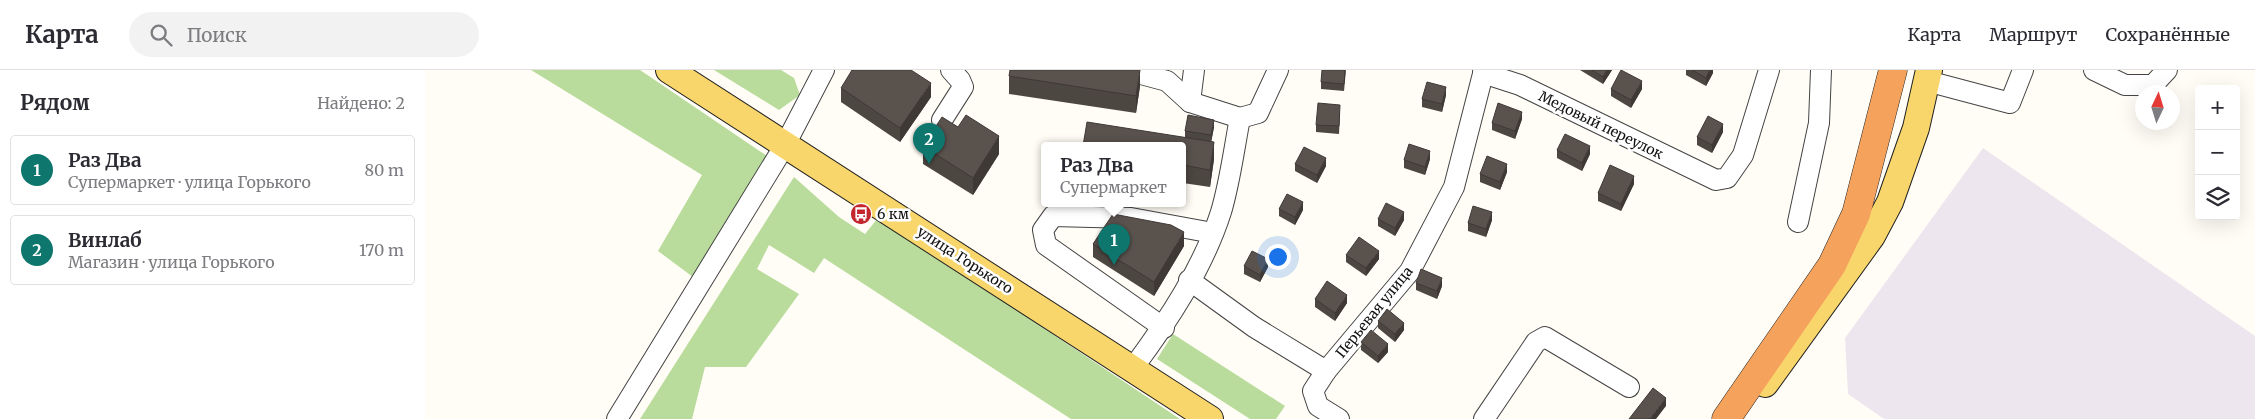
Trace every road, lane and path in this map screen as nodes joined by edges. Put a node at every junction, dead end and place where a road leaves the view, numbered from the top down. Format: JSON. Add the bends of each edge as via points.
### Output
{"nodes":[{"id":1,"x":669,"y":70,"type":"edge"},
{"id":2,"x":824,"y":70,"type":"edge"},
{"id":3,"x":951,"y":70,"type":"edge"},
{"id":4,"x":1126,"y":70,"type":"edge"},
{"id":5,"x":1194,"y":70,"type":"edge"},
{"id":6,"x":1278,"y":70,"type":"edge"},
{"id":7,"x":1769,"y":70,"type":"edge"},
{"id":8,"x":1821,"y":70,"type":"edge"},
{"id":9,"x":1893,"y":70,"type":"edge"},
{"id":10,"x":2023,"y":70,"type":"edge"},
{"id":11,"x":2093,"y":70,"type":"edge"},
{"id":12,"x":2167,"y":70,"type":"edge"},
{"id":13,"x":1484,"y":72,"type":"edge"},
{"id":14,"x":1928,"y":75,"type":"edge"},
{"id":15,"x":1190,"y":102,"type":"junction"},
{"id":16,"x":1240,"y":118,"type":"junction"},
{"id":17,"x":941,"y":120,"type":"edge"},
{"id":18,"x":785,"y":144,"type":"junction"},
{"id":19,"x":1798,"y":222,"type":"dead end"},
{"id":20,"x":1213,"y":234,"type":"junction"},
{"id":21,"x":1189,"y":280,"type":"junction"},
{"id":22,"x":1164,"y":328,"type":"junction"},
{"id":23,"x":1133,"y":368,"type":"junction"},
{"id":24,"x":1326,"y":371,"type":"junction"},
{"id":25,"x":1629,"y":387,"type":"dead end"},
{"id":26,"x":617,"y":419,"type":"edge"},
{"id":27,"x":1211,"y":419,"type":"edge"},
{"id":28,"x":1339,"y":419,"type":"edge"},
{"id":29,"x":1484,"y":419,"type":"edge"},
{"id":30,"x":1726,"y":419,"type":"edge"},
{"id":31,"x":1740,"y":419,"type":"edge"}],
"edges":[{"from":1,"to":18,"type":"main road","name":"улица Горького"},
{"from":2,"to":18,"type":"street"},
{"from":3,"to":17,"type":"street","via":[[963,87]]},
{"from":4,"to":15,"type":"street","via":[[1167,81]]},
{"from":5,"to":15,"type":"street"},
{"from":6,"to":16,"type":"street","via":[[1258,113]]},
{"from":7,"to":13,"type":"street","name":"Медовый переулок","via":[[1743,155],[1727,178],[1716,180],[1519,85]]},
{"from":8,"to":19,"type":"street","via":[[1819,123]]},
{"from":9,"to":30,"type":"highway","via":[[1856,214],[1832,265]]},
{"from":10,"to":14,"type":"street","via":[[2010,102]]},
{"from":11,"to":12,"type":"street","via":[[2125,85],[2153,85]]},
{"from":13,"to":24,"type":"street","name":"Перьевая улица","via":[[1454,187],[1410,271]]},
{"from":14,"to":31,"type":"main road","via":[[1916,128],[1893,193],[1872,236]]},
{"from":15,"to":16,"type":"street"},
{"from":16,"to":20,"type":"street"},
{"from":18,"to":23,"type":"main road","name":"улица Горького"},
{"from":18,"to":26,"type":"street"},
{"from":20,"to":21,"type":"street"},
{"from":20,"to":22,"type":"street","via":[[1131,218],[1079,216],[1053,216],[1043,230],[1047,245]]},
{"from":21,"to":22,"type":"street"},
{"from":21,"to":24,"type":"street","name":"Перьевая улица","via":[[1255,327]]},
{"from":22,"to":23,"type":"street"},
{"from":23,"to":27,"type":"main road","name":"улица Горького"},
{"from":24,"to":28,"type":"street","via":[[1313,391],[1318,406]]},
{"from":25,"to":29,"type":"street","via":[[1545,337],[1536,342]]}]}
